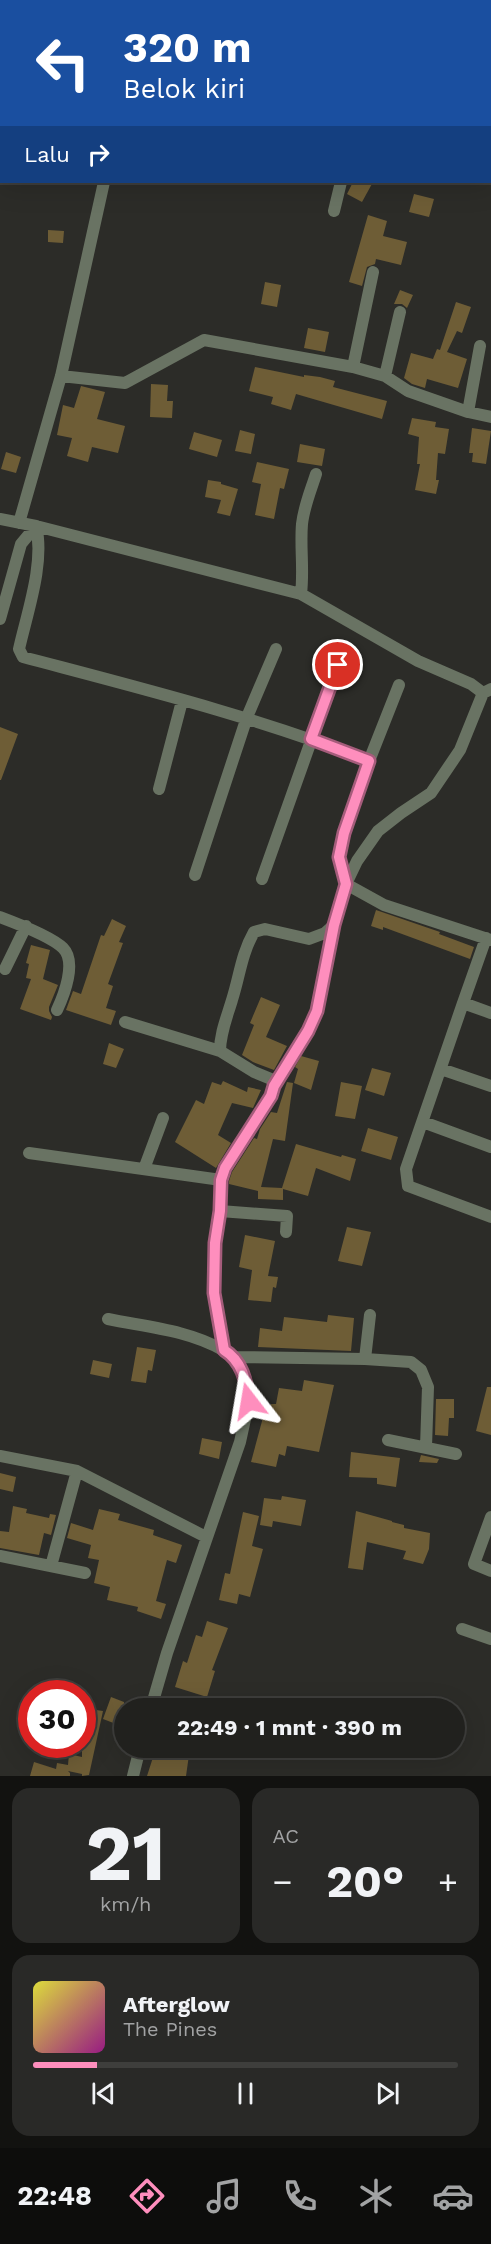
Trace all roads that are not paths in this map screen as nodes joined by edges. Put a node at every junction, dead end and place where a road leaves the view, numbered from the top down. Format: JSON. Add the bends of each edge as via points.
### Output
{"nodes":[{"id":1,"x":104,"y":183,"type":"edge"},
{"id":2,"x":341,"y":183,"type":"edge"},
{"id":3,"x":334,"y":211,"type":"dead end"},
{"id":4,"x":373,"y":272,"type":"dead end"},
{"id":5,"x":400,"y":312,"type":"dead end"},
{"id":6,"x":480,"y":346,"type":"dead end"},
{"id":7,"x":353,"y":367,"type":"junction"},
{"id":8,"x":61,"y":375,"type":"junction"},
{"id":9,"x":385,"y":376,"type":"junction"},
{"id":10,"x":468,"y":412,"type":"junction"},
{"id":11,"x":491,"y":417,"type":"edge"},
{"id":12,"x":316,"y":474,"type":"dead end"},
{"id":13,"x":0,"y":519,"type":"edge"},
{"id":14,"x":19,"y":523,"type":"junction"},
{"id":15,"x":36,"y":526,"type":"junction"},
{"id":16,"x":301,"y":594,"type":"junction"},
{"id":17,"x":0,"y":619,"type":"edge"},
{"id":18,"x":276,"y":649,"type":"dead end"},
{"id":19,"x":338,"y":665,"type":"dead end"},
{"id":20,"x":399,"y":685,"type":"dead end"},
{"id":21,"x":487,"y":691,"type":"edge"},
{"id":22,"x":182,"y":701,"type":"junction"},
{"id":23,"x":247,"y":717,"type":"junction"},
{"id":24,"x":311,"y":739,"type":"junction"},
{"id":25,"x":369,"y":761,"type":"junction"},
{"id":26,"x":159,"y":789,"type":"dead end"},
{"id":27,"x":195,"y":875,"type":"dead end"},
{"id":28,"x":262,"y":879,"type":"dead end"},
{"id":29,"x":346,"y":884,"type":"junction"},
{"id":30,"x":0,"y":916,"type":"edge"},
{"id":31,"x":334,"y":925,"type":"junction"},
{"id":32,"x":26,"y":926,"type":"junction"},
{"id":33,"x":488,"y":939,"type":"edge"},
{"id":34,"x":5,"y":969,"type":"dead end"},
{"id":35,"x":463,"y":1003,"type":"junction"},
{"id":36,"x":57,"y":1010,"type":"dead end"},
{"id":37,"x":491,"y":1013,"type":"edge"},
{"id":38,"x":125,"y":1022,"type":"dead end"},
{"id":39,"x":220,"y":1051,"type":"junction"},
{"id":40,"x":441,"y":1069,"type":"junction"},
{"id":41,"x":274,"y":1086,"type":"junction"},
{"id":42,"x":491,"y":1086,"type":"edge"},
{"id":43,"x":163,"y":1118,"type":"dead end"},
{"id":44,"x":423,"y":1122,"type":"junction"},
{"id":45,"x":491,"y":1147,"type":"edge"},
{"id":46,"x":29,"y":1154,"type":"dead end"},
{"id":47,"x":144,"y":1169,"type":"junction"},
{"id":48,"x":221,"y":1180,"type":"junction"},
{"id":49,"x":220,"y":1211,"type":"junction"},
{"id":50,"x":491,"y":1217,"type":"edge"},
{"id":51,"x":286,"y":1232,"type":"dead end"},
{"id":52,"x":370,"y":1315,"type":"dead end"},
{"id":53,"x":108,"y":1319,"type":"dead end"},
{"id":54,"x":224,"y":1350,"type":"junction"},
{"id":55,"x":235,"y":1357,"type":"junction"},
{"id":56,"x":365,"y":1359,"type":"junction"},
{"id":57,"x":388,"y":1440,"type":"dead end"},
{"id":58,"x":426,"y":1447,"type":"junction"},
{"id":59,"x":456,"y":1454,"type":"dead end"},
{"id":60,"x":0,"y":1456,"type":"edge"},
{"id":61,"x":77,"y":1471,"type":"junction"},
{"id":62,"x":491,"y":1517,"type":"edge"},
{"id":63,"x":206,"y":1537,"type":"junction"},
{"id":64,"x":0,"y":1556,"type":"edge"},
{"id":65,"x":51,"y":1566,"type":"junction"},
{"id":66,"x":491,"y":1571,"type":"edge"},
{"id":67,"x":85,"y":1573,"type":"dead end"},
{"id":68,"x":462,"y":1629,"type":"dead end"},
{"id":69,"x":491,"y":1639,"type":"edge"},
{"id":70,"x":154,"y":1698,"type":"edge"},
{"id":71,"x":138,"y":1758,"type":"edge"},
{"id":72,"x":133,"y":1776,"type":"edge"}],
"edges":[{"from":1,"to":8,"type":"street"},
{"from":2,"to":3,"type":"street"},
{"from":4,"to":7,"type":"street"},
{"from":5,"to":9,"type":"street"},
{"from":6,"to":10,"type":"street"},
{"from":7,"to":8,"type":"street","via":[[204,340],[125,383]]},
{"from":7,"to":9,"type":"street"},
{"from":8,"to":14,"type":"street"},
{"from":9,"to":10,"type":"street","via":[[408,392]]},
{"from":10,"to":11,"type":"street"},
{"from":12,"to":16,"type":"street","via":[[302,525]]},
{"from":13,"to":14,"type":"street"},
{"from":14,"to":15,"type":"street"},
{"from":15,"to":16,"type":"street"},
{"from":15,"to":17,"type":"street","via":[[21,544]]},
{"from":15,"to":22,"type":"street","via":[[37,567],[18,649],[23,657]]},
{"from":16,"to":21,"type":"street","via":[[418,661]]},
{"from":18,"to":23,"type":"street"},
{"from":19,"to":24,"type":"street"},
{"from":20,"to":25,"type":"street"},
{"from":21,"to":29,"type":"street","via":[[460,750],[431,793],[378,831]]},
{"from":22,"to":23,"type":"street"},
{"from":22,"to":26,"type":"street"},
{"from":23,"to":24,"type":"street"},
{"from":23,"to":27,"type":"street"},
{"from":24,"to":25,"type":"street"},
{"from":24,"to":28,"type":"street"},
{"from":25,"to":29,"type":"street","via":[[339,857]]},
{"from":29,"to":31,"type":"street"},
{"from":29,"to":33,"type":"street","via":[[384,905]]},
{"from":30,"to":32,"type":"street"},
{"from":31,"to":39,"type":"street","via":[[309,939],[265,929],[254,932],[245,949]]},
{"from":31,"to":41,"type":"street","via":[[317,1011]]},
{"from":32,"to":34,"type":"street"},
{"from":32,"to":36,"type":"street","via":[[63,948],[69,959],[66,991]]},
{"from":33,"to":35,"type":"street"},
{"from":35,"to":37,"type":"street"},
{"from":35,"to":40,"type":"street"},
{"from":38,"to":39,"type":"street"},
{"from":39,"to":41,"type":"street","via":[[271,1079]]},
{"from":40,"to":42,"type":"street"},
{"from":40,"to":44,"type":"street"},
{"from":41,"to":48,"type":"street"},
{"from":43,"to":47,"type":"street"},
{"from":44,"to":45,"type":"street"},
{"from":44,"to":50,"type":"street","via":[[406,1169],[408,1186]]},
{"from":46,"to":47,"type":"street"},
{"from":47,"to":48,"type":"street"},
{"from":48,"to":49,"type":"street"},
{"from":49,"to":51,"type":"street","via":[[287,1216]]},
{"from":49,"to":54,"type":"street","via":[[214,1293]]},
{"from":52,"to":56,"type":"street"},
{"from":53,"to":54,"type":"street","via":[[189,1334]]},
{"from":54,"to":55,"type":"street"},
{"from":55,"to":56,"type":"street"},
{"from":55,"to":63,"type":"street","via":[[246,1379],[249,1401],[222,1499]]},
{"from":56,"to":58,"type":"street","via":[[411,1362],[421,1370],[428,1388]]},
{"from":57,"to":58,"type":"street"},
{"from":58,"to":59,"type":"street"},
{"from":60,"to":61,"type":"street"},
{"from":61,"to":63,"type":"street"},
{"from":61,"to":65,"type":"street"},
{"from":62,"to":66,"type":"street","via":[[474,1564]]},
{"from":63,"to":70,"type":"street"},
{"from":64,"to":65,"type":"street"},
{"from":65,"to":67,"type":"street"},
{"from":68,"to":69,"type":"street"},
{"from":71,"to":72,"type":"street"}]}
